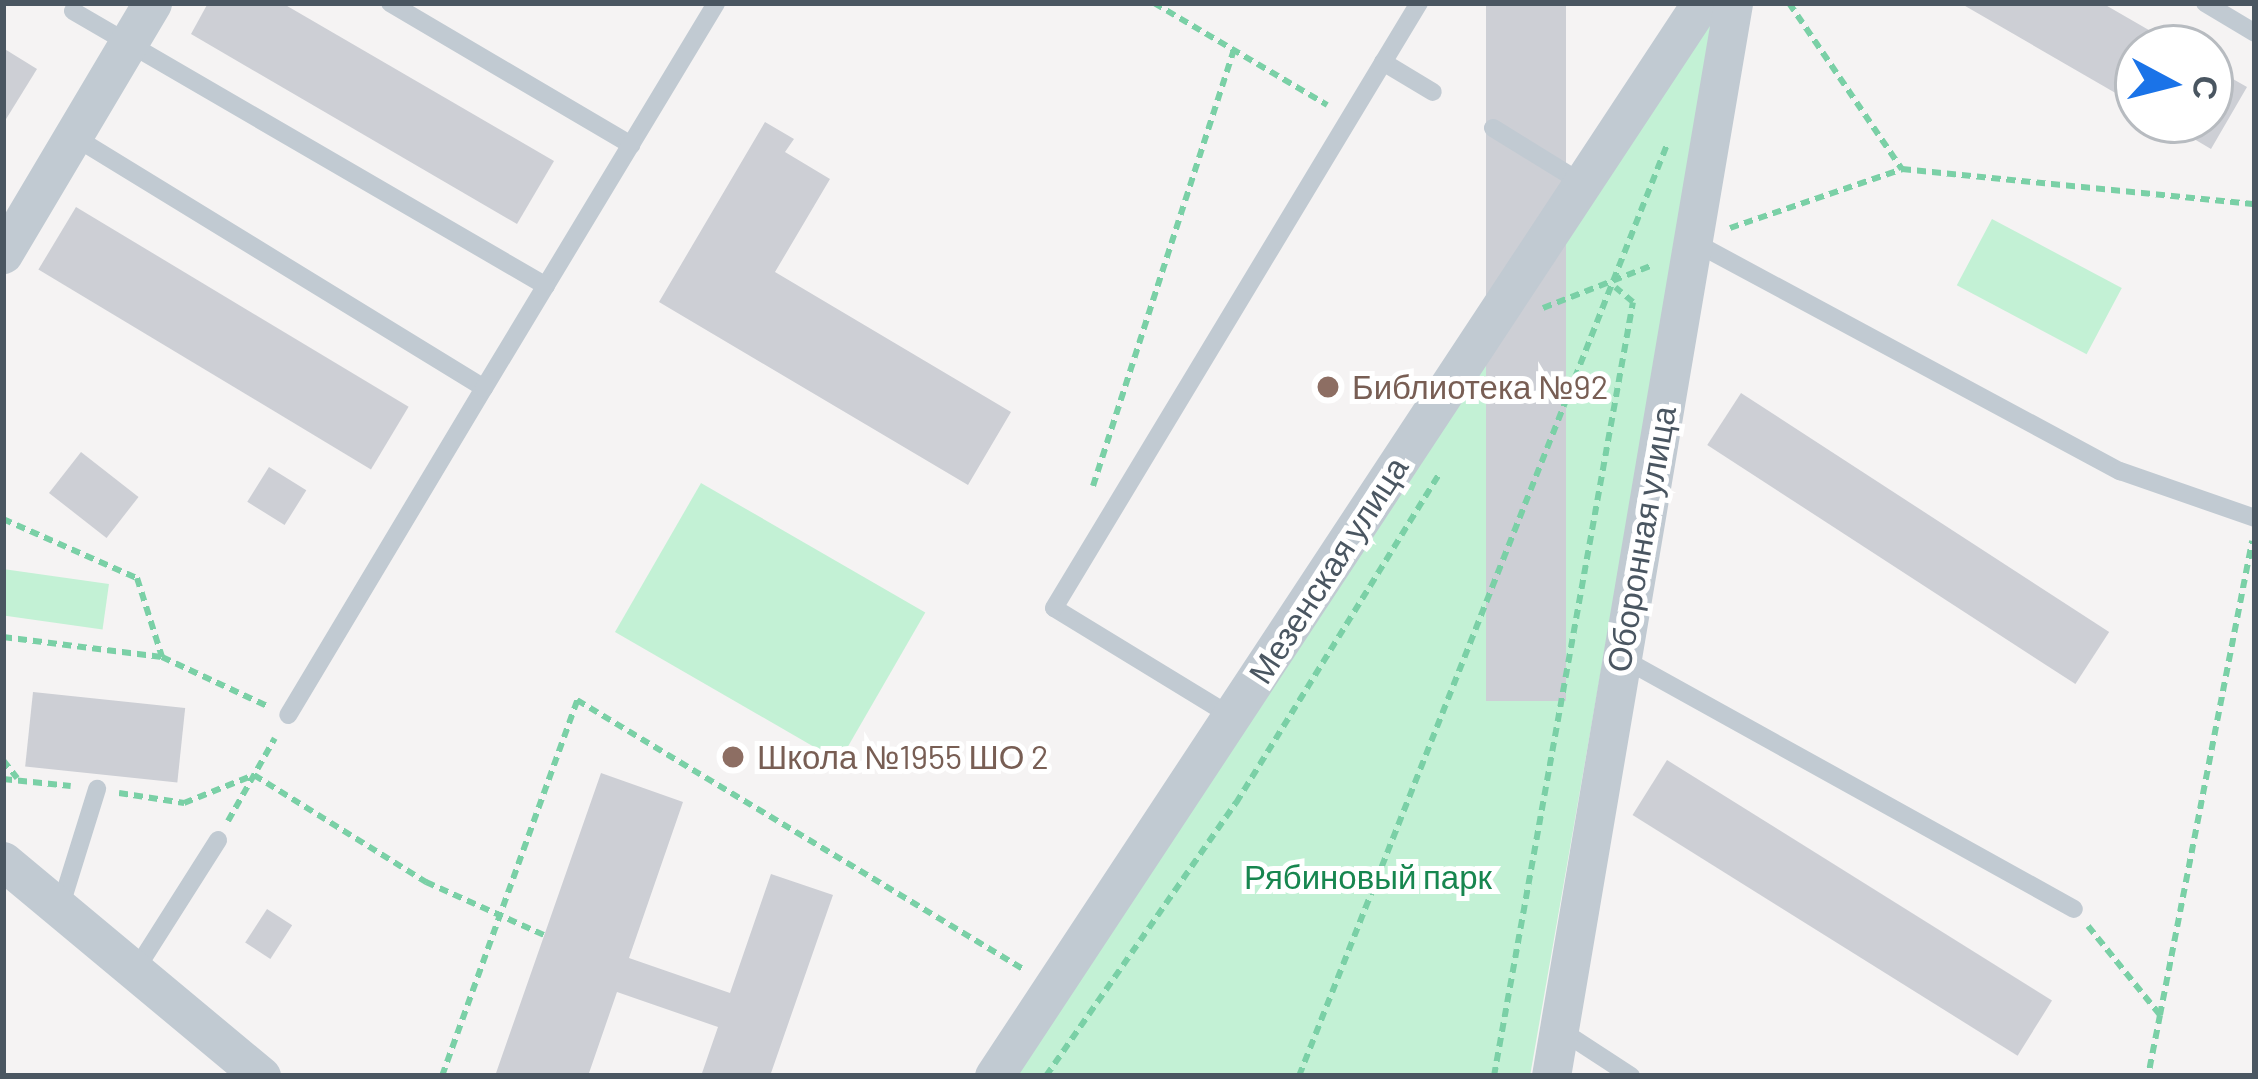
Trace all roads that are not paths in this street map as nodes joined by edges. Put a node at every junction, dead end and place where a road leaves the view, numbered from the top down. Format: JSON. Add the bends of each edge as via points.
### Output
{"nodes":[{"id":1,"x":152,"y":3,"type":"edge"},
{"id":2,"x":390,"y":3,"type":"edge"},
{"id":3,"x":716,"y":3,"type":"edge"},
{"id":4,"x":1419,"y":3,"type":"edge"},
{"id":5,"x":1700,"y":3,"type":"edge"},
{"id":6,"x":1733,"y":3,"type":"edge"},
{"id":7,"x":2205,"y":3,"type":"edge"},
{"id":8,"x":73,"y":11,"type":"dead end"},
{"id":9,"x":2255,"y":32,"type":"edge"},
{"id":10,"x":129,"y":41,"type":"junction"},
{"id":11,"x":1383,"y":62,"type":"junction"},
{"id":12,"x":1433,"y":92,"type":"dead end"},
{"id":13,"x":1492,"y":128,"type":"dead end"},
{"id":14,"x":74,"y":136,"type":"junction"},
{"id":15,"x":631,"y":145,"type":"junction"},
{"id":16,"x":1582,"y":183,"type":"junction"},
{"id":17,"x":15,"y":206,"type":"edge"},
{"id":18,"x":1692,"y":241,"type":"junction"},
{"id":19,"x":3,"y":254,"type":"edge"},
{"id":20,"x":546,"y":286,"type":"junction"},
{"id":21,"x":484,"y":388,"type":"junction"},
{"id":22,"x":2255,"y":522,"type":"edge"},
{"id":23,"x":1620,"y":657,"type":"junction"},
{"id":24,"x":288,"y":715,"type":"road end"},
{"id":25,"x":1232,"y":716,"type":"junction"},
{"id":26,"x":98,"y":790,"type":"road end"},
{"id":27,"x":218,"y":840,"type":"road end"},
{"id":28,"x":3,"y":861,"type":"edge"},
{"id":29,"x":60,"y":908,"type":"junction"},
{"id":30,"x":2074,"y":909,"type":"road end"},
{"id":31,"x":135,"y":971,"type":"junction"},
{"id":32,"x":1559,"y":1029,"type":"junction"},
{"id":33,"x":261,"y":1076,"type":"edge"},
{"id":34,"x":994,"y":1076,"type":"edge"},
{"id":35,"x":1551,"y":1076,"type":"edge"},
{"id":36,"x":1631,"y":1076,"type":"edge"}],
"edges":[{"from":1,"to":10,"type":"street"},
{"from":2,"to":15,"type":"lane"},
{"from":3,"to":15,"type":"lane"},
{"from":4,"to":11,"type":"lane"},
{"from":5,"to":16,"type":"street","name":"Мезенская улица"},
{"from":6,"to":18,"type":"street","name":"Оборонная улица"},
{"from":7,"to":9,"type":"lane"},
{"from":8,"to":10,"type":"lane"},
{"from":10,"to":14,"type":"street"},
{"from":10,"to":20,"type":"lane"},
{"from":11,"to":12,"type":"lane"},
{"from":11,"to":25,"type":"lane","via":[[1054,608]]},
{"from":13,"to":16,"type":"lane"},
{"from":14,"to":17,"type":"street"},
{"from":14,"to":21,"type":"lane"},
{"from":15,"to":20,"type":"lane"},
{"from":16,"to":25,"type":"street","name":"Мезенская улица"},
{"from":17,"to":19,"type":"street"},
{"from":18,"to":22,"type":"lane","via":[[2120,471]]},
{"from":18,"to":23,"type":"street","name":"Оборонная улица"},
{"from":20,"to":21,"type":"lane"},
{"from":21,"to":24,"type":"lane"},
{"from":23,"to":30,"type":"lane"},
{"from":23,"to":32,"type":"street","name":"Оборонная улица"},
{"from":25,"to":34,"type":"street","name":"Мезенская улица"},
{"from":26,"to":29,"type":"lane"},
{"from":27,"to":31,"type":"lane"},
{"from":28,"to":29,"type":"street"},
{"from":29,"to":31,"type":"street"},
{"from":31,"to":33,"type":"street"},
{"from":32,"to":35,"type":"street","name":"Оборонная улица"},
{"from":32,"to":36,"type":"lane"}]}
